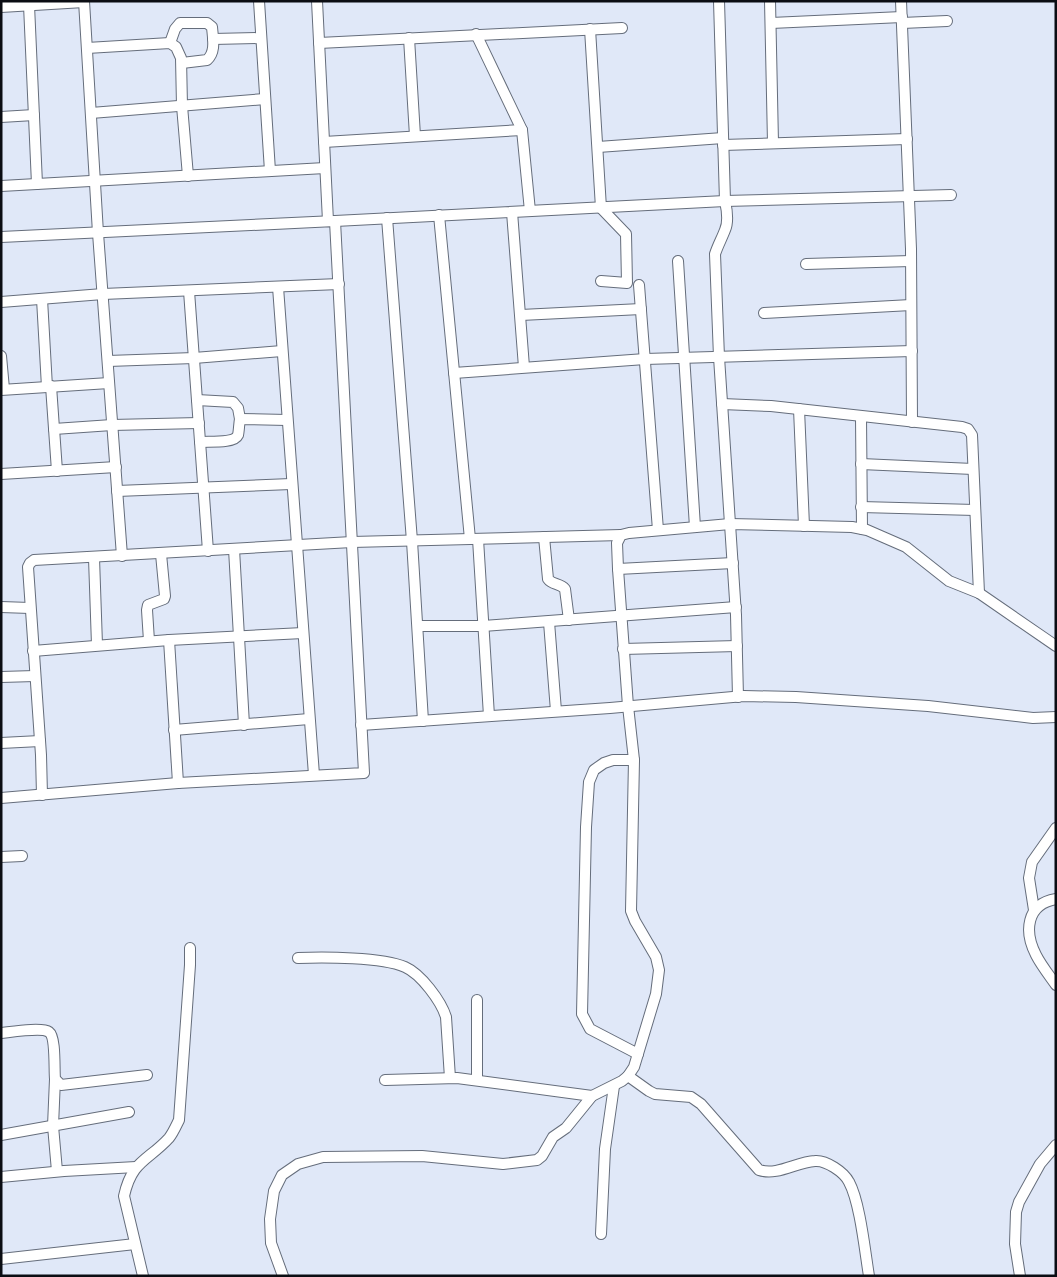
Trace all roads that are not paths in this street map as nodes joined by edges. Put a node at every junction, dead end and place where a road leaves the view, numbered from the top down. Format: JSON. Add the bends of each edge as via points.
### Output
{"nodes":[{"id":1,"x":259,"y":1,"type":"edge"},
{"id":2,"x":317,"y":1,"type":"edge"},
{"id":3,"x":719,"y":1,"type":"edge"},
{"id":4,"x":770,"y":1,"type":"edge"},
{"id":5,"x":901,"y":1,"type":"edge"},
{"id":6,"x":84,"y":2,"type":"edge"},
{"id":7,"x":29,"y":5,"type":"junction"},
{"id":8,"x":1,"y":7,"type":"edge"},
{"id":9,"x":902,"y":20,"type":"junction"},
{"id":10,"x":947,"y":21,"type":"dead end"},
{"id":11,"x":771,"y":23,"type":"junction"},
{"id":12,"x":622,"y":28,"type":"dead end"},
{"id":13,"x":590,"y":29,"type":"junction"},
{"id":14,"x":476,"y":34,"type":"junction"},
{"id":15,"x":261,"y":38,"type":"junction"},
{"id":16,"x":409,"y":38,"type":"junction"},
{"id":17,"x":213,"y":39,"type":"junction"},
{"id":18,"x":170,"y":43,"type":"junction"},
{"id":19,"x":319,"y":43,"type":"junction"},
{"id":20,"x":87,"y":48,"type":"junction"},
{"id":21,"x":182,"y":63,"type":"junction"},
{"id":22,"x":265,"y":99,"type":"junction"},
{"id":23,"x":182,"y":106,"type":"junction"},
{"id":24,"x":91,"y":113,"type":"junction"},
{"id":25,"x":34,"y":115,"type":"junction"},
{"id":26,"x":1,"y":117,"type":"edge"},
{"id":27,"x":522,"y":130,"type":"junction"},
{"id":28,"x":415,"y":136,"type":"junction"},
{"id":29,"x":907,"y":139,"type":"junction"},
{"id":30,"x":324,"y":142,"type":"junction"},
{"id":31,"x":723,"y":142,"type":"junction"},
{"id":32,"x":774,"y":143,"type":"junction"},
{"id":33,"x":598,"y":147,"type":"junction"},
{"id":34,"x":326,"y":168,"type":"junction"},
{"id":35,"x":270,"y":171,"type":"junction"},
{"id":36,"x":188,"y":176,"type":"junction"},
{"id":37,"x":95,"y":181,"type":"junction"},
{"id":38,"x":37,"y":184,"type":"junction"},
{"id":39,"x":1,"y":186,"type":"edge"},
{"id":40,"x":952,"y":195,"type":"dead end"},
{"id":41,"x":909,"y":196,"type":"junction"},
{"id":42,"x":725,"y":201,"type":"junction"},
{"id":43,"x":602,"y":207,"type":"junction"},
{"id":44,"x":530,"y":211,"type":"junction"},
{"id":45,"x":512,"y":212,"type":"junction"},
{"id":46,"x":439,"y":215,"type":"junction"},
{"id":47,"x":387,"y":218,"type":"junction"},
{"id":48,"x":332,"y":221,"type":"junction"},
{"id":49,"x":98,"y":233,"type":"junction"},
{"id":50,"x":1,"y":237,"type":"edge"},
{"id":51,"x":678,"y":261,"type":"dead end"},
{"id":52,"x":911,"y":261,"type":"junction"},
{"id":53,"x":806,"y":264,"type":"dead end"},
{"id":54,"x":601,"y":281,"type":"dead end"},
{"id":55,"x":339,"y":284,"type":"junction"},
{"id":56,"x":639,"y":285,"type":"dead end"},
{"id":57,"x":278,"y":287,"type":"junction"},
{"id":58,"x":189,"y":291,"type":"junction"},
{"id":59,"x":103,"y":294,"type":"junction"},
{"id":60,"x":42,"y":299,"type":"junction"},
{"id":61,"x":1,"y":302,"type":"edge"},
{"id":62,"x":912,"y":305,"type":"junction"},
{"id":63,"x":641,"y":309,"type":"junction"},
{"id":64,"x":764,"y":313,"type":"dead end"},
{"id":65,"x":521,"y":314,"type":"junction"},
{"id":66,"x":282,"y":351,"type":"junction"},
{"id":67,"x":912,"y":351,"type":"junction"},
{"id":68,"x":1,"y":356,"type":"edge"},
{"id":69,"x":718,"y":357,"type":"junction"},
{"id":70,"x":194,"y":358,"type":"junction"},
{"id":71,"x":684,"y":358,"type":"junction"},
{"id":72,"x":645,"y":359,"type":"junction"},
{"id":73,"x":108,"y":362,"type":"junction"},
{"id":74,"x":524,"y":367,"type":"junction"},
{"id":75,"x":454,"y":373,"type":"junction"},
{"id":76,"x":109,"y":383,"type":"junction"},
{"id":77,"x":49,"y":387,"type":"junction"},
{"id":78,"x":2,"y":389,"type":"edge"},
{"id":79,"x":197,"y":400,"type":"junction"},
{"id":80,"x":722,"y":404,"type":"junction"},
{"id":81,"x":799,"y":409,"type":"junction"},
{"id":82,"x":861,"y":417,"type":"junction"},
{"id":83,"x":240,"y":419,"type":"junction"},
{"id":84,"x":287,"y":420,"type":"junction"},
{"id":85,"x":912,"y":422,"type":"junction"},
{"id":86,"x":199,"y":423,"type":"junction"},
{"id":87,"x":112,"y":425,"type":"junction"},
{"id":88,"x":54,"y":430,"type":"junction"},
{"id":89,"x":200,"y":442,"type":"junction"},
{"id":90,"x":861,"y":464,"type":"junction"},
{"id":91,"x":116,"y":467,"type":"junction"},
{"id":92,"x":973,"y":468,"type":"junction"},
{"id":93,"x":57,"y":470,"type":"junction"},
{"id":94,"x":1,"y":474,"type":"edge"},
{"id":95,"x":291,"y":484,"type":"junction"},
{"id":96,"x":203,"y":486,"type":"junction"},
{"id":97,"x":117,"y":491,"type":"junction"},
{"id":98,"x":862,"y":507,"type":"junction"},
{"id":99,"x":976,"y":510,"type":"junction"},
{"id":100,"x":730,"y":524,"type":"junction"},
{"id":101,"x":804,"y":526,"type":"junction"},
{"id":102,"x":695,"y":527,"type":"junction"},
{"id":103,"x":862,"y":529,"type":"junction"},
{"id":104,"x":658,"y":530,"type":"junction"},
{"id":105,"x":621,"y":535,"type":"junction"},
{"id":106,"x":544,"y":537,"type":"junction"},
{"id":107,"x":474,"y":539,"type":"junction"},
{"id":108,"x":412,"y":541,"type":"junction"},
{"id":109,"x":352,"y":542,"type":"junction"},
{"id":110,"x":296,"y":546,"type":"junction"},
{"id":111,"x":234,"y":549,"type":"junction"},
{"id":112,"x":208,"y":551,"type":"junction"},
{"id":113,"x":160,"y":554,"type":"junction"},
{"id":114,"x":122,"y":556,"type":"junction"},
{"id":115,"x":94,"y":558,"type":"junction"},
{"id":116,"x":732,"y":562,"type":"junction"},
{"id":117,"x":618,"y":570,"type":"junction"},
{"id":118,"x":979,"y":593,"type":"junction"},
{"id":119,"x":1,"y":607,"type":"edge"},
{"id":120,"x":736,"y":607,"type":"junction"},
{"id":121,"x":30,"y":608,"type":"junction"},
{"id":122,"x":621,"y":617,"type":"junction"},
{"id":123,"x":569,"y":620,"type":"junction"},
{"id":124,"x":549,"y":622,"type":"junction"},
{"id":125,"x":418,"y":626,"type":"junction"},
{"id":126,"x":483,"y":626,"type":"junction"},
{"id":127,"x":303,"y":633,"type":"junction"},
{"id":128,"x":239,"y":636,"type":"junction"},
{"id":129,"x":169,"y":640,"type":"junction"},
{"id":130,"x":148,"y":641,"type":"junction"},
{"id":131,"x":97,"y":645,"type":"junction"},
{"id":132,"x":737,"y":646,"type":"junction"},
{"id":133,"x":1056,"y":646,"type":"edge"},
{"id":134,"x":623,"y":649,"type":"junction"},
{"id":135,"x":33,"y":651,"type":"junction"},
{"id":136,"x":35,"y":676,"type":"junction"},
{"id":137,"x":1,"y":677,"type":"edge"},
{"id":138,"x":738,"y":697,"type":"junction"},
{"id":139,"x":628,"y":706,"type":"junction"},
{"id":140,"x":556,"y":711,"type":"junction"},
{"id":141,"x":489,"y":716,"type":"junction"},
{"id":142,"x":1056,"y":717,"type":"edge"},
{"id":143,"x":309,"y":719,"type":"junction"},
{"id":144,"x":424,"y":720,"type":"junction"},
{"id":145,"x":244,"y":725,"type":"junction"},
{"id":146,"x":361,"y":725,"type":"junction"},
{"id":147,"x":174,"y":730,"type":"junction"},
{"id":148,"x":40,"y":741,"type":"junction"},
{"id":149,"x":1,"y":743,"type":"edge"},
{"id":150,"x":634,"y":760,"type":"junction"},
{"id":151,"x":314,"y":775,"type":"junction"},
{"id":152,"x":178,"y":783,"type":"junction"},
{"id":153,"x":42,"y":794,"type":"junction"},
{"id":154,"x":1,"y":798,"type":"edge"},
{"id":155,"x":1056,"y":828,"type":"edge"},
{"id":156,"x":22,"y":856,"type":"dead end"},
{"id":157,"x":1,"y":857,"type":"edge"},
{"id":158,"x":1056,"y":899,"type":"edge"},
{"id":159,"x":1034,"y":910,"type":"junction"},
{"id":160,"x":190,"y":948,"type":"dead end"},
{"id":161,"x":298,"y":958,"type":"dead end"},
{"id":162,"x":1056,"y":985,"type":"edge"},
{"id":163,"x":477,"y":1000,"type":"dead end"},
{"id":164,"x":1,"y":1033,"type":"edge"},
{"id":165,"x":638,"y":1054,"type":"junction"},
{"id":166,"x":147,"y":1075,"type":"dead end"},
{"id":167,"x":628,"y":1076,"type":"junction"},
{"id":168,"x":450,"y":1078,"type":"junction"},
{"id":169,"x":55,"y":1079,"type":"junction"},
{"id":170,"x":385,"y":1080,"type":"dead end"},
{"id":171,"x":477,"y":1080,"type":"junction"},
{"id":172,"x":614,"y":1086,"type":"junction"},
{"id":173,"x":592,"y":1096,"type":"junction"},
{"id":174,"x":129,"y":1112,"type":"dead end"},
{"id":175,"x":53,"y":1126,"type":"junction"},
{"id":176,"x":1,"y":1135,"type":"edge"},
{"id":177,"x":1056,"y":1145,"type":"edge"},
{"id":178,"x":136,"y":1167,"type":"junction"},
{"id":179,"x":57,"y":1171,"type":"junction"},
{"id":180,"x":1,"y":1178,"type":"edge"},
{"id":181,"x":601,"y":1234,"type":"dead end"},
{"id":182,"x":135,"y":1244,"type":"junction"},
{"id":183,"x":1,"y":1259,"type":"edge"},
{"id":184,"x":143,"y":1276,"type":"edge"},
{"id":185,"x":284,"y":1276,"type":"edge"},
{"id":186,"x":869,"y":1276,"type":"edge"},
{"id":187,"x":1020,"y":1276,"type":"edge"}],
"edges":[{"from":1,"to":15,"type":"street"},
{"from":2,"to":19,"type":"street"},
{"from":3,"to":31,"type":"street"},
{"from":4,"to":11,"type":"street"},
{"from":5,"to":9,"type":"street"},
{"from":6,"to":7,"type":"street"},
{"from":6,"to":20,"type":"street"},
{"from":7,"to":8,"type":"street"},
{"from":7,"to":25,"type":"street"},
{"from":9,"to":10,"type":"street"},
{"from":9,"to":11,"type":"street"},
{"from":9,"to":29,"type":"street"},
{"from":11,"to":32,"type":"street"},
{"from":12,"to":13,"type":"street"},
{"from":13,"to":14,"type":"street"},
{"from":13,"to":33,"type":"street"},
{"from":14,"to":16,"type":"street"},
{"from":14,"to":27,"type":"street"},
{"from":15,"to":17,"type":"street"},
{"from":15,"to":22,"type":"street"},
{"from":16,"to":19,"type":"street"},
{"from":16,"to":28,"type":"street"},
{"from":17,"to":18,"type":"street","via":[[212,28],[207,24],[180,23]]},
{"from":17,"to":21,"type":"street","via":[[213,50],[207,60]]},
{"from":18,"to":20,"type":"street"},
{"from":18,"to":21,"type":"street","via":[[180,51]]},
{"from":19,"to":30,"type":"street"},
{"from":20,"to":24,"type":"street"},
{"from":21,"to":23,"type":"street"},
{"from":22,"to":23,"type":"street"},
{"from":22,"to":35,"type":"street"},
{"from":23,"to":24,"type":"street"},
{"from":23,"to":36,"type":"street"},
{"from":24,"to":37,"type":"street"},
{"from":25,"to":26,"type":"street"},
{"from":25,"to":38,"type":"street"},
{"from":27,"to":28,"type":"street"},
{"from":27,"to":44,"type":"street"},
{"from":28,"to":30,"type":"street"},
{"from":29,"to":32,"type":"street"},
{"from":29,"to":41,"type":"street"},
{"from":30,"to":34,"type":"street"},
{"from":31,"to":32,"type":"street"},
{"from":31,"to":33,"type":"street"},
{"from":31,"to":42,"type":"street"},
{"from":33,"to":43,"type":"street"},
{"from":34,"to":35,"type":"street"},
{"from":34,"to":48,"type":"street"},
{"from":35,"to":36,"type":"street"},
{"from":36,"to":37,"type":"street"},
{"from":37,"to":38,"type":"street"},
{"from":37,"to":49,"type":"street"},
{"from":38,"to":39,"type":"street"},
{"from":40,"to":41,"type":"street"},
{"from":41,"to":42,"type":"street"},
{"from":41,"to":52,"type":"street"},
{"from":42,"to":43,"type":"street"},
{"from":42,"to":69,"type":"street","via":[[726,228],[715,254]]},
{"from":43,"to":44,"type":"street"},
{"from":43,"to":54,"type":"street","via":[[626,234],[627,283]]},
{"from":44,"to":45,"type":"street"},
{"from":45,"to":46,"type":"street"},
{"from":45,"to":65,"type":"street"},
{"from":46,"to":47,"type":"street"},
{"from":46,"to":75,"type":"street"},
{"from":47,"to":48,"type":"street"},
{"from":47,"to":108,"type":"street"},
{"from":48,"to":49,"type":"street"},
{"from":48,"to":55,"type":"street"},
{"from":49,"to":50,"type":"street"},
{"from":49,"to":59,"type":"street"},
{"from":51,"to":71,"type":"street"},
{"from":52,"to":53,"type":"street"},
{"from":52,"to":62,"type":"street"},
{"from":55,"to":57,"type":"street"},
{"from":55,"to":109,"type":"street"},
{"from":56,"to":63,"type":"street"},
{"from":57,"to":58,"type":"street"},
{"from":57,"to":66,"type":"street"},
{"from":58,"to":59,"type":"street"},
{"from":58,"to":70,"type":"street"},
{"from":59,"to":60,"type":"street"},
{"from":59,"to":73,"type":"street"},
{"from":60,"to":61,"type":"street"},
{"from":60,"to":77,"type":"street"},
{"from":62,"to":64,"type":"street"},
{"from":62,"to":67,"type":"street"},
{"from":63,"to":65,"type":"street"},
{"from":63,"to":72,"type":"street"},
{"from":65,"to":74,"type":"street"},
{"from":66,"to":70,"type":"street"},
{"from":66,"to":84,"type":"street"},
{"from":67,"to":69,"type":"street"},
{"from":67,"to":85,"type":"street"},
{"from":68,"to":78,"type":"street"},
{"from":69,"to":71,"type":"street"},
{"from":69,"to":80,"type":"street"},
{"from":70,"to":73,"type":"street"},
{"from":70,"to":79,"type":"street"},
{"from":71,"to":72,"type":"street"},
{"from":71,"to":102,"type":"street"},
{"from":72,"to":74,"type":"street"},
{"from":72,"to":104,"type":"street"},
{"from":73,"to":76,"type":"street"},
{"from":74,"to":75,"type":"street"},
{"from":75,"to":107,"type":"street"},
{"from":76,"to":77,"type":"street"},
{"from":76,"to":87,"type":"street"},
{"from":77,"to":78,"type":"street"},
{"from":77,"to":88,"type":"street"},
{"from":79,"to":83,"type":"street","via":[[233,402]]},
{"from":79,"to":86,"type":"street"},
{"from":80,"to":81,"type":"street"},
{"from":80,"to":100,"type":"street"},
{"from":81,"to":82,"type":"street"},
{"from":81,"to":101,"type":"street"},
{"from":82,"to":85,"type":"street"},
{"from":82,"to":90,"type":"street"},
{"from":83,"to":84,"type":"street"},
{"from":83,"to":89,"type":"street","via":[[235,439]]},
{"from":84,"to":95,"type":"street"},
{"from":85,"to":92,"type":"street","via":[[968,429],[972,435]]},
{"from":86,"to":87,"type":"street"},
{"from":86,"to":89,"type":"street"},
{"from":87,"to":88,"type":"street"},
{"from":87,"to":91,"type":"street"},
{"from":88,"to":93,"type":"street"},
{"from":89,"to":96,"type":"street"},
{"from":90,"to":92,"type":"street"},
{"from":90,"to":98,"type":"street"},
{"from":91,"to":93,"type":"street"},
{"from":91,"to":97,"type":"street"},
{"from":92,"to":99,"type":"street"},
{"from":93,"to":94,"type":"street"},
{"from":95,"to":96,"type":"street"},
{"from":95,"to":110,"type":"street"},
{"from":96,"to":97,"type":"street"},
{"from":96,"to":112,"type":"street"},
{"from":97,"to":114,"type":"street"},
{"from":98,"to":99,"type":"street"},
{"from":98,"to":103,"type":"street"},
{"from":99,"to":118,"type":"street"},
{"from":100,"to":101,"type":"street"},
{"from":100,"to":102,"type":"street"},
{"from":100,"to":116,"type":"street"},
{"from":101,"to":103,"type":"street"},
{"from":102,"to":104,"type":"street"},
{"from":103,"to":118,"type":"street","via":[[906,547],[949,581]]},
{"from":104,"to":105,"type":"street"},
{"from":105,"to":106,"type":"street"},
{"from":105,"to":117,"type":"street","via":[[617,543]]},
{"from":106,"to":107,"type":"street"},
{"from":106,"to":123,"type":"street","via":[[548,578],[565,589]]},
{"from":107,"to":108,"type":"street"},
{"from":107,"to":126,"type":"street"},
{"from":108,"to":109,"type":"street"},
{"from":108,"to":125,"type":"street"},
{"from":109,"to":110,"type":"street"},
{"from":109,"to":146,"type":"street"},
{"from":110,"to":111,"type":"street"},
{"from":110,"to":127,"type":"street"},
{"from":111,"to":112,"type":"street"},
{"from":111,"to":128,"type":"street"},
{"from":112,"to":113,"type":"street"},
{"from":113,"to":114,"type":"street"},
{"from":113,"to":130,"type":"street","via":[[165,596],[148,606]]},
{"from":114,"to":115,"type":"street"},
{"from":115,"to":121,"type":"street","via":[[34,560],[30,563]]},
{"from":115,"to":131,"type":"street"},
{"from":116,"to":117,"type":"street"},
{"from":116,"to":120,"type":"street"},
{"from":117,"to":122,"type":"street"},
{"from":118,"to":133,"type":"street"},
{"from":119,"to":121,"type":"street"},
{"from":120,"to":122,"type":"street"},
{"from":120,"to":132,"type":"street"},
{"from":121,"to":135,"type":"street"},
{"from":122,"to":123,"type":"street"},
{"from":122,"to":134,"type":"street"},
{"from":123,"to":124,"type":"street"},
{"from":124,"to":126,"type":"street"},
{"from":124,"to":140,"type":"street"},
{"from":125,"to":126,"type":"street"},
{"from":125,"to":144,"type":"street"},
{"from":126,"to":141,"type":"street"},
{"from":127,"to":128,"type":"street"},
{"from":127,"to":143,"type":"street"},
{"from":128,"to":129,"type":"street"},
{"from":128,"to":145,"type":"street"},
{"from":129,"to":130,"type":"street"},
{"from":129,"to":147,"type":"street"},
{"from":130,"to":131,"type":"street"},
{"from":131,"to":135,"type":"street"},
{"from":132,"to":134,"type":"street"},
{"from":132,"to":138,"type":"street"},
{"from":134,"to":139,"type":"street"},
{"from":135,"to":136,"type":"street"},
{"from":136,"to":137,"type":"street"},
{"from":136,"to":148,"type":"street"},
{"from":138,"to":139,"type":"street"},
{"from":138,"to":142,"type":"street","via":[[796,697],[928,706],[1033,718]]},
{"from":139,"to":140,"type":"street"},
{"from":139,"to":150,"type":"street"},
{"from":140,"to":141,"type":"street"},
{"from":141,"to":144,"type":"street"},
{"from":143,"to":145,"type":"street"},
{"from":143,"to":151,"type":"street"},
{"from":144,"to":146,"type":"street"},
{"from":145,"to":147,"type":"street"},
{"from":146,"to":151,"type":"street","via":[[364,773]]},
{"from":147,"to":152,"type":"street"},
{"from":148,"to":149,"type":"street"},
{"from":148,"to":153,"type":"street"},
{"from":150,"to":165,"type":"street","via":[[631,911],[656,957],[659,970],[656,994]]},
{"from":150,"to":165,"type":"street","via":[[604,763],[594,770],[589,782],[582,1014],[590,1029]]},
{"from":151,"to":152,"type":"street"},
{"from":152,"to":153,"type":"street"},
{"from":153,"to":154,"type":"street"},
{"from":155,"to":159,"type":"street","via":[[1032,862],[1030,878]]},
{"from":156,"to":157,"type":"street"},
{"from":158,"to":159,"type":"street"},
{"from":159,"to":162,"type":"street","via":[[1029,936],[1035,954]]},
{"from":160,"to":178,"type":"street","via":[[179,1120],[170,1137]]},
{"from":161,"to":168,"type":"street","via":[[384,961],[406,968],[431,989],[443,1007]]},
{"from":163,"to":171,"type":"street"},
{"from":164,"to":169,"type":"street","via":[[48,1031],[54,1044]]},
{"from":165,"to":167,"type":"street"},
{"from":166,"to":169,"type":"street","via":[[68,1086]]},
{"from":167,"to":172,"type":"street"},
{"from":167,"to":186,"type":"street","via":[[655,1094],[696,1100],[759,1170],[771,1172],[815,1161],[830,1164],[849,1181],[856,1202]]},
{"from":168,"to":170,"type":"street"},
{"from":168,"to":171,"type":"street"},
{"from":169,"to":175,"type":"street"},
{"from":171,"to":173,"type":"street"},
{"from":172,"to":173,"type":"street"},
{"from":172,"to":181,"type":"street","via":[[605,1149]]},
{"from":173,"to":185,"type":"street","via":[[566,1128],[553,1137],[537,1160],[503,1164],[422,1156],[323,1157],[298,1164],[282,1174],[274,1191],[270,1219],[271,1243]]},
{"from":174,"to":175,"type":"street"},
{"from":175,"to":176,"type":"street"},
{"from":175,"to":179,"type":"street"},
{"from":177,"to":187,"type":"street","via":[[1040,1164],[1016,1212],[1015,1244]]},
{"from":178,"to":179,"type":"street"},
{"from":178,"to":182,"type":"street","via":[[124,1196]]},
{"from":179,"to":180,"type":"street"},
{"from":182,"to":183,"type":"street"},
{"from":182,"to":184,"type":"street"}]}
